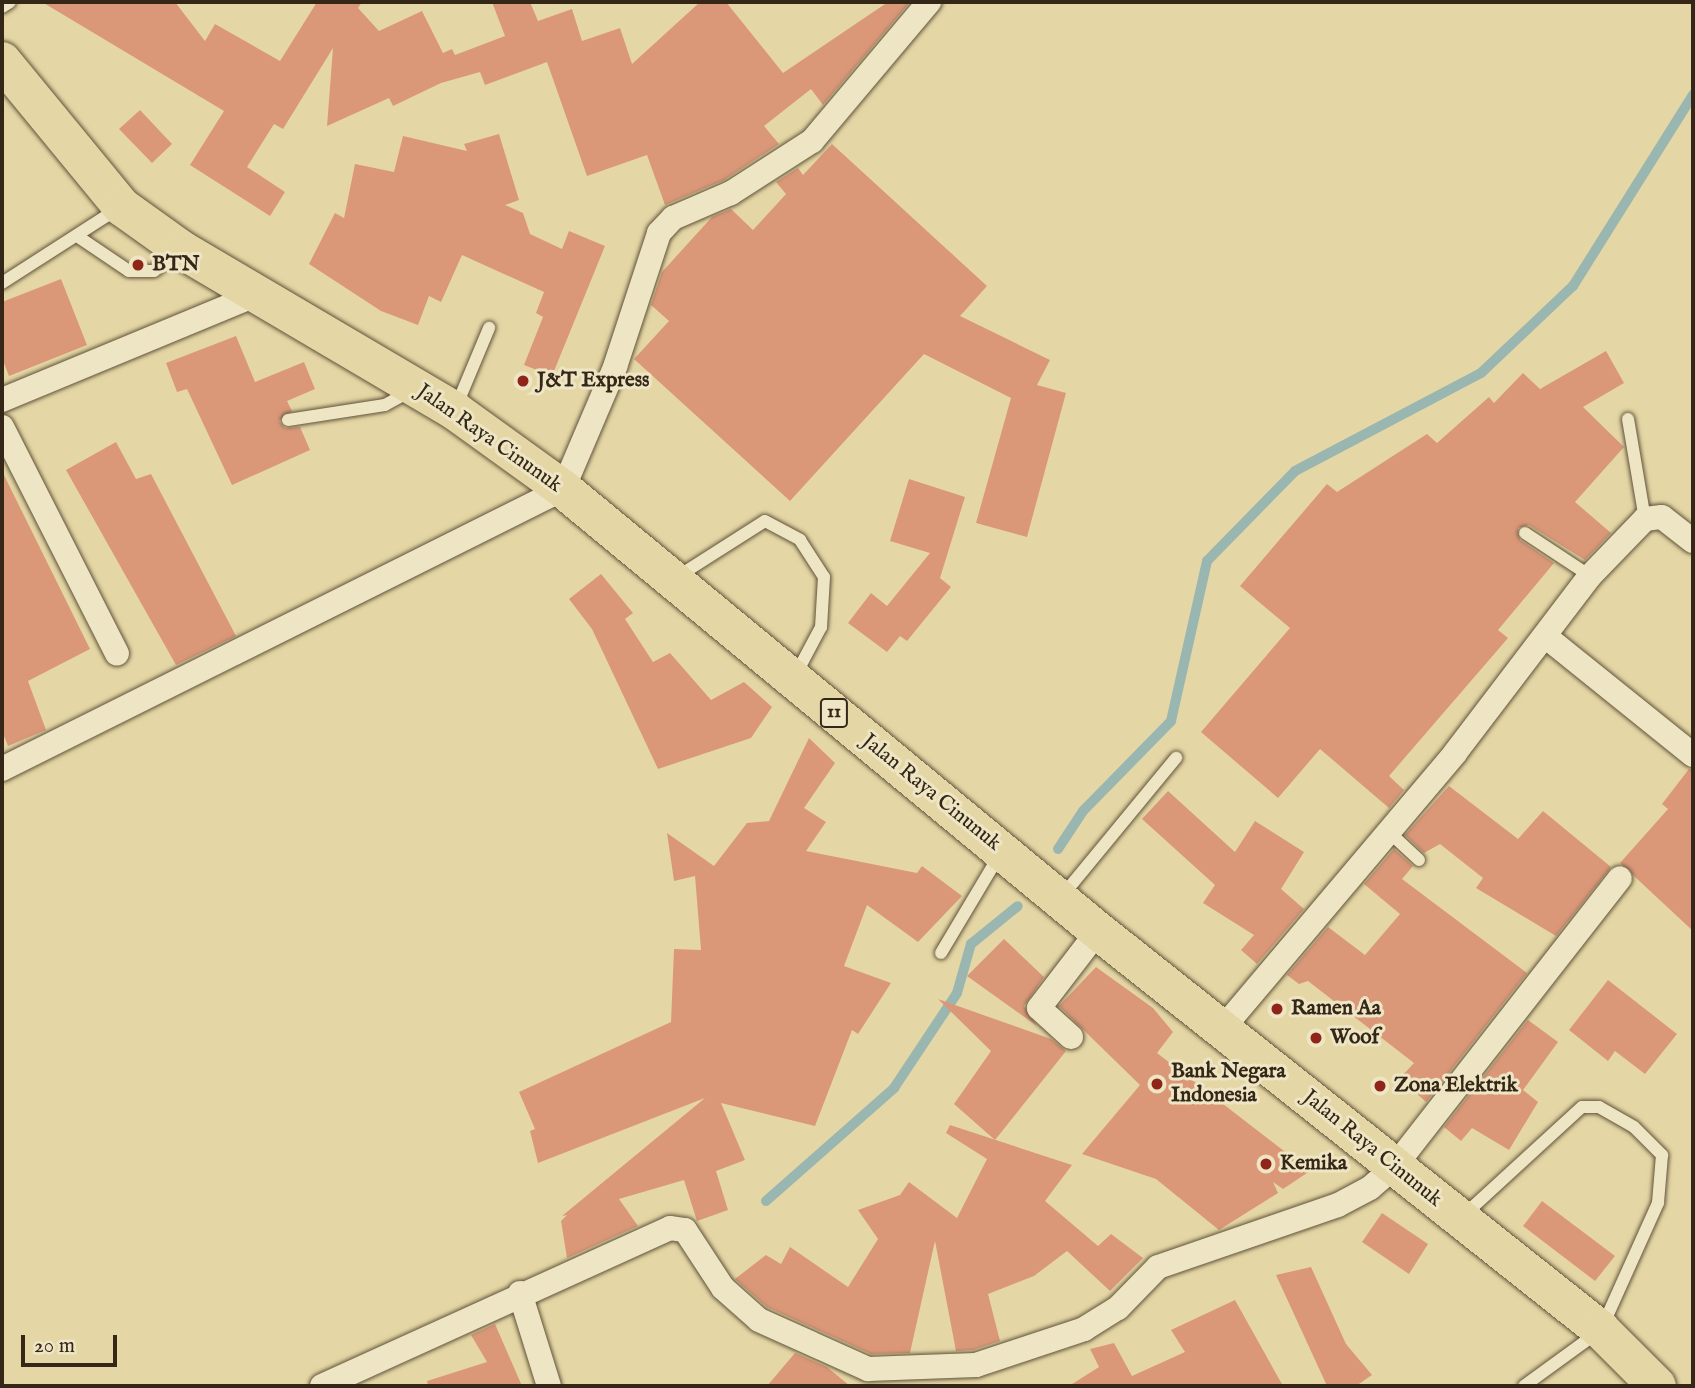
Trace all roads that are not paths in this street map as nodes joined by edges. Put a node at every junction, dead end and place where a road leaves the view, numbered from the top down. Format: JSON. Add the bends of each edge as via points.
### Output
{"nodes":[{"id":1,"x":10,"y":2,"type":"edge"},
{"id":2,"x":929,"y":2,"type":"edge"},
{"id":3,"x":2,"y":7,"type":"edge"},
{"id":4,"x":2,"y":61,"type":"edge"},
{"id":5,"x":122,"y":207,"type":"junction"},
{"id":6,"x":80,"y":238,"type":"junction"},
{"id":7,"x":182,"y":250,"type":"junction"},
{"id":8,"x":2,"y":283,"type":"edge"},
{"id":9,"x":256,"y":295,"type":"junction"},
{"id":10,"x":489,"y":328,"type":"dead end"},
{"id":11,"x":416,"y":388,"type":"junction"},
{"id":12,"x":2,"y":400,"type":"edge"},
{"id":13,"x":455,"y":411,"type":"junction"},
{"id":14,"x":1628,"y":419,"type":"dead end"},
{"id":15,"x":288,"y":420,"type":"dead end"},
{"id":16,"x":2,"y":427,"type":"edge"},
{"id":17,"x":563,"y":489,"type":"junction"},
{"id":18,"x":1645,"y":519,"type":"junction"},
{"id":19,"x":1525,"y":533,"type":"dead end"},
{"id":20,"x":1693,"y":541,"type":"edge"},
{"id":21,"x":1590,"y":576,"type":"junction"},
{"id":22,"x":673,"y":580,"type":"junction"},
{"id":23,"x":1545,"y":636,"type":"junction"},
{"id":24,"x":117,"y":654,"type":"dead end"},
{"id":25,"x":794,"y":680,"type":"junction"},
{"id":26,"x":1693,"y":755,"type":"edge"},
{"id":27,"x":1176,"y":758,"type":"dead end"},
{"id":28,"x":2,"y":769,"type":"edge"},
{"id":29,"x":1389,"y":832,"type":"junction"},
{"id":30,"x":1002,"y":851,"type":"junction"},
{"id":31,"x":1419,"y":859,"type":"dead end"},
{"id":32,"x":1620,"y":878,"type":"dead end"},
{"id":33,"x":1060,"y":898,"type":"junction"},
{"id":34,"x":1098,"y":930,"type":"junction"},
{"id":35,"x":941,"y":953,"type":"dead end"},
{"id":36,"x":1223,"y":1028,"type":"junction"},
{"id":37,"x":1071,"y":1037,"type":"dead end"},
{"id":38,"x":1395,"y":1166,"type":"junction"},
{"id":39,"x":1459,"y":1220,"type":"junction"},
{"id":40,"x":520,"y":1293,"type":"junction"},
{"id":41,"x":1601,"y":1330,"type":"junction"},
{"id":42,"x":981,"y":1376,"type":"edge"},
{"id":43,"x":864,"y":1378,"type":"edge"},
{"id":44,"x":1650,"y":1384,"type":"edge"},
{"id":45,"x":322,"y":1386,"type":"edge"},
{"id":46,"x":549,"y":1386,"type":"edge"},
{"id":47,"x":1524,"y":1386,"type":"edge"}],
"edges":[{"from":1,"to":3,"type":"lane"},
{"from":2,"to":17,"type":"street","via":[[812,141],[731,193],[673,218],[659,233],[615,367]]},
{"from":4,"to":5,"type":"highway","name":"Jalan Raya Cinunuk","number":"11"},
{"from":5,"to":6,"type":"lane"},
{"from":5,"to":7,"type":"highway","name":"Jalan Raya Cinunuk","number":"11"},
{"from":6,"to":7,"type":"lane","via":[[129,271],[154,271]]},
{"from":6,"to":8,"type":"lane"},
{"from":7,"to":9,"type":"highway","name":"Jalan Raya Cinunuk","number":"11"},
{"from":9,"to":11,"type":"highway","name":"Jalan Raya Cinunuk","number":"11"},
{"from":9,"to":12,"type":"street"},
{"from":10,"to":13,"type":"lane"},
{"from":11,"to":13,"type":"highway","name":"Jalan Raya Cinunuk","number":"11"},
{"from":11,"to":15,"type":"lane","via":[[385,405]]},
{"from":13,"to":17,"type":"highway","name":"Jalan Raya Cinunuk","number":"11"},
{"from":14,"to":18,"type":"lane"},
{"from":16,"to":24,"type":"street"},
{"from":17,"to":22,"type":"highway","name":"Jalan Raya Cinunuk","number":"11"},
{"from":17,"to":28,"type":"street"},
{"from":18,"to":20,"type":"street","via":[[1662,517]]},
{"from":18,"to":21,"type":"street"},
{"from":19,"to":21,"type":"lane"},
{"from":21,"to":23,"type":"street"},
{"from":22,"to":25,"type":"highway","name":"Jalan Raya Cinunuk","number":"11"},
{"from":22,"to":25,"type":"lane","via":[[765,521],[800,540],[824,577],[821,626]]},
{"from":23,"to":26,"type":"street"},
{"from":23,"to":29,"type":"street"},
{"from":25,"to":30,"type":"highway","name":"Jalan Raya Cinunuk","number":"11"},
{"from":27,"to":33,"type":"lane"},
{"from":29,"to":31,"type":"lane"},
{"from":29,"to":36,"type":"street"},
{"from":30,"to":33,"type":"highway","name":"Jalan Raya Cinunuk","number":"11"},
{"from":30,"to":35,"type":"lane"},
{"from":32,"to":38,"type":"street"},
{"from":33,"to":34,"type":"highway","name":"Jalan Raya Cinunuk","number":"11"},
{"from":34,"to":36,"type":"highway","name":"Jalan Raya Cinunuk","number":"11"},
{"from":34,"to":37,"type":"street","via":[[1039,1008]]},
{"from":36,"to":38,"type":"highway","name":"Jalan Raya Cinunuk","number":"11"},
{"from":38,"to":39,"type":"highway","name":"Jalan Raya Cinunuk","number":"11"},
{"from":38,"to":42,"type":"street","via":[[1338,1205],[1158,1267],[1118,1308],[1084,1329]]},
{"from":39,"to":41,"type":"highway","name":"Jalan Raya Cinunuk","number":"11"},
{"from":39,"to":41,"type":"lane","via":[[1582,1107],[1599,1107],[1634,1127],[1662,1155],[1664,1180]]},
{"from":40,"to":43,"type":"street","via":[[652,1234],[685,1230],[723,1288],[759,1320]]},
{"from":40,"to":45,"type":"street"},
{"from":40,"to":46,"type":"street"},
{"from":41,"to":44,"type":"highway","name":"Jalan Raya Cinunuk","number":"11"},
{"from":41,"to":47,"type":"lane"},
{"from":42,"to":43,"type":"street"}]}
